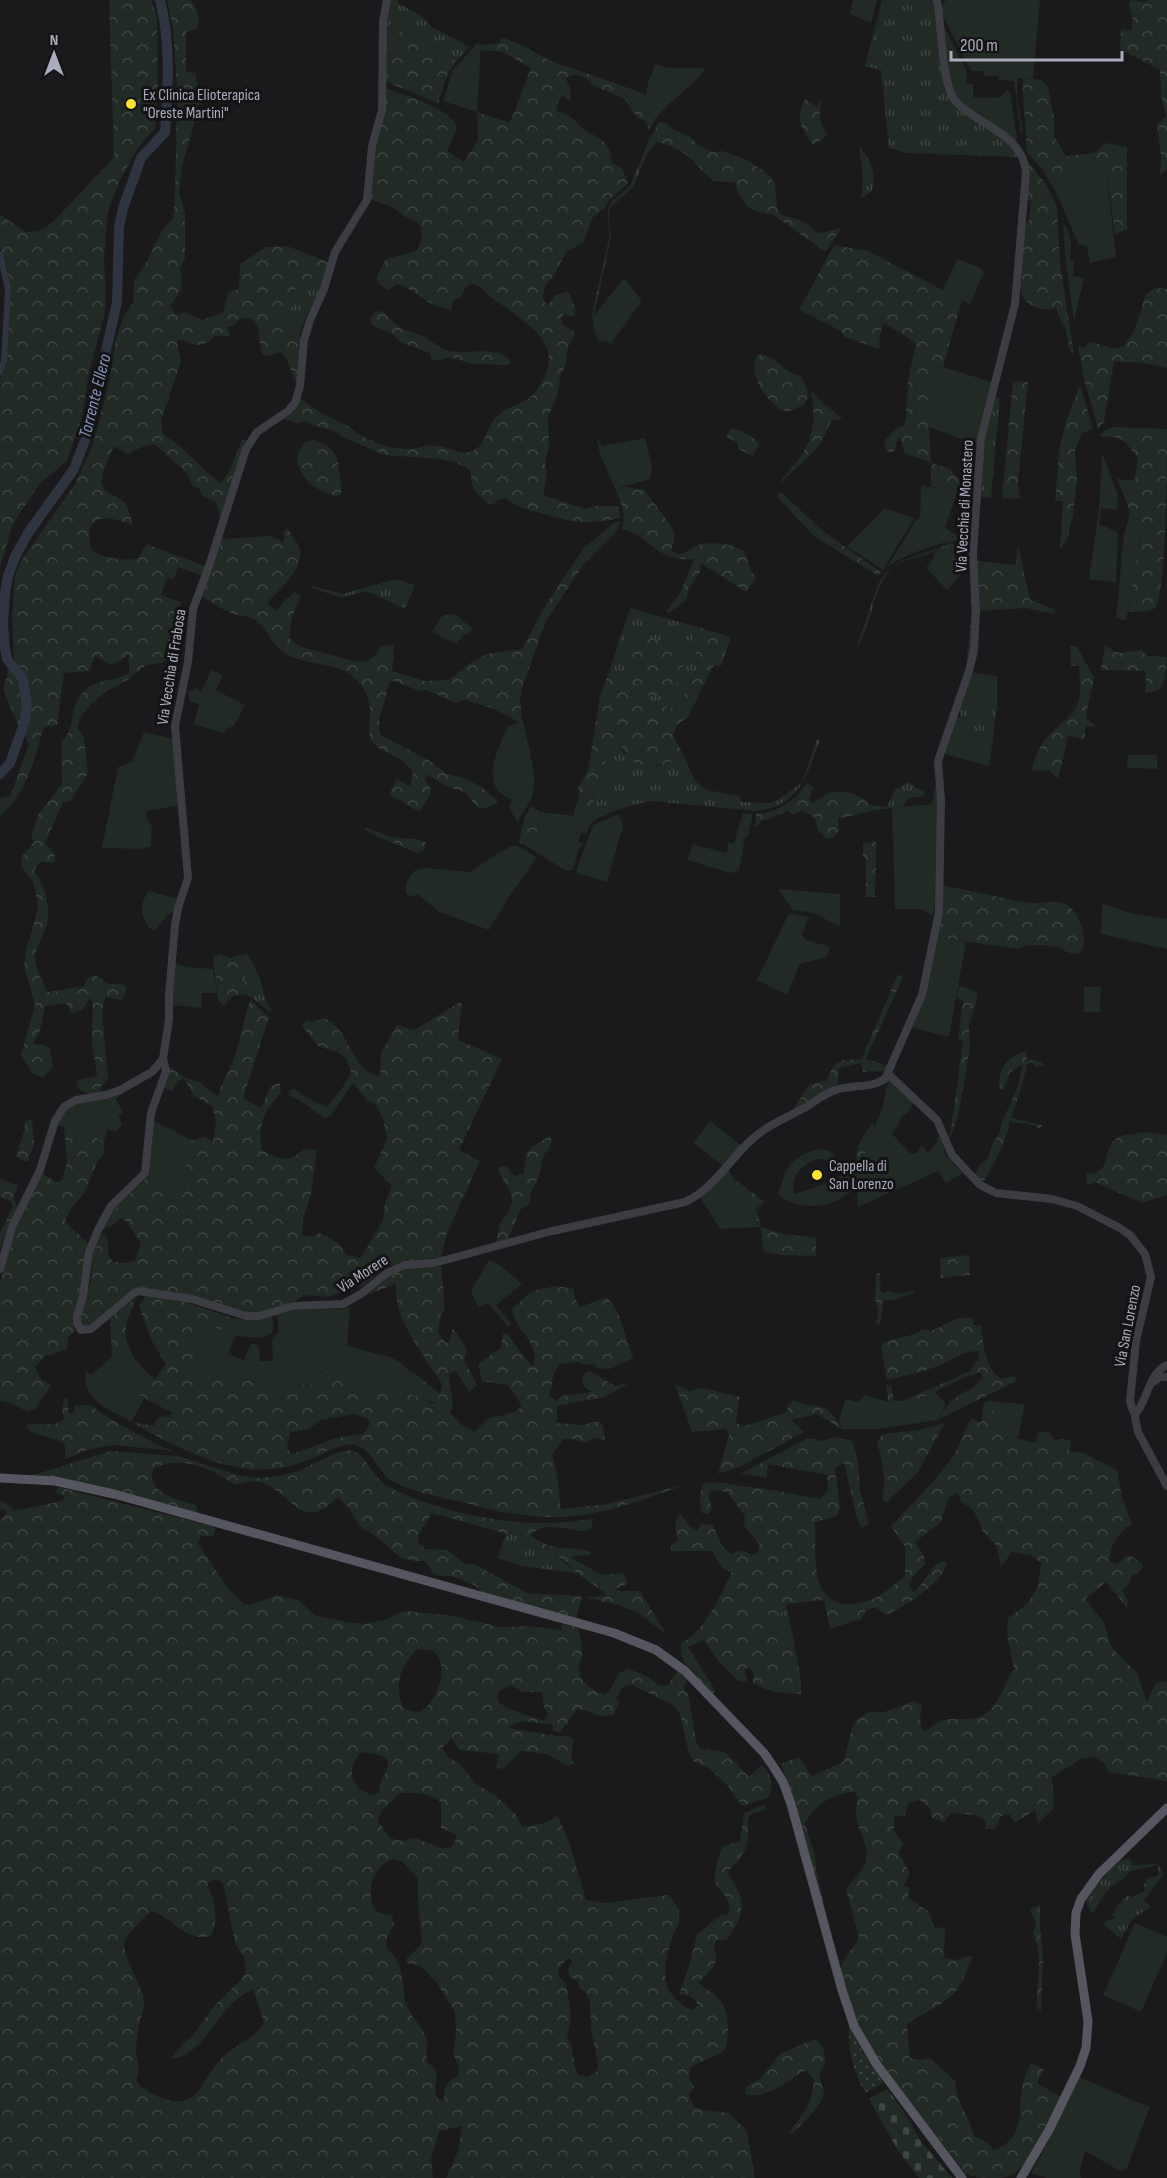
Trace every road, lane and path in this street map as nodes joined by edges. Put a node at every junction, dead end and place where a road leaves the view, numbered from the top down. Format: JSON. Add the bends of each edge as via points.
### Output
{"nodes":[{"id":1,"x":387,"y":0,"type":"edge"},
{"id":2,"x":937,"y":0,"type":"edge"},
{"id":3,"x":163,"y":1059,"type":"junction"},
{"id":4,"x":888,"y":1074,"type":"junction"},
{"id":5,"x":0,"y":1269,"type":"edge"},
{"id":6,"x":1167,"y":1365,"type":"edge"},
{"id":7,"x":1167,"y":1377,"type":"edge"},
{"id":8,"x":1151,"y":1383,"type":"junction"},
{"id":9,"x":1135,"y":1413,"type":"junction"},
{"id":10,"x":0,"y":1478,"type":"edge"},
{"id":11,"x":1167,"y":1485,"type":"edge"},
{"id":12,"x":1167,"y":1808,"type":"edge"},
{"id":13,"x":1023,"y":2175,"type":"edge"},
{"id":14,"x":962,"y":2177,"type":"edge"},
{"id":15,"x":1016,"y":2178,"type":"edge"}],
"edges":[{"from":1,"to":3,"type":"street","name":"Via Vecchia di Frabosa","via":[[382,110],[370,156],[366,200],[334,255],[310,320],[295,403],[260,429],[248,446],[192,615],[188,662],[175,726],[188,878],[175,925]]},
{"from":2,"to":4,"type":"street","name":"Via Vecchia di Monastero","via":[[950,93],[958,105],[1016,148],[1026,173],[1016,298],[981,442],[974,553],[974,651],[937,764],[941,800],[939,912],[922,995]]},
{"from":3,"to":4,"type":"street","name":"Via Morere","via":[[166,1071],[151,1113],[146,1173],[111,1206],[98,1230],[89,1252],[77,1316],[81,1330],[91,1329],[139,1291],[192,1299],[246,1316],[293,1306],[343,1304],[404,1264],[434,1263],[548,1232],[685,1202],[703,1192],[753,1137],[767,1128],[829,1092],[874,1084]]},
{"from":3,"to":5,"type":"street","via":[[152,1072],[127,1086],[65,1106],[55,1121],[40,1170],[12,1227]]},
{"from":4,"to":9,"type":"street","name":"Via San Lorenzo","via":[[933,1115],[952,1155],[980,1185],[996,1193],[1077,1206],[1130,1235],[1145,1254],[1151,1277],[1136,1341],[1130,1401]]},
{"from":6,"to":8,"type":"street"},
{"from":7,"to":8,"type":"street"},
{"from":8,"to":9,"type":"street"},
{"from":9,"to":11,"type":"street","name":"Via San Lorenzo","via":[[1138,1432]]},
{"from":10,"to":14,"type":"main road","via":[[55,1481],[114,1494],[614,1633],[668,1658],[716,1702],[764,1753],[778,1774],[791,1804],[854,2026],[878,2065]]},
{"from":12,"to":13,"type":"main road","via":[[1098,1874],[1081,1899],[1075,1928],[1088,2021],[1086,2048],[1053,2124]]},
{"from":13,"to":15,"type":"main road"}]}
